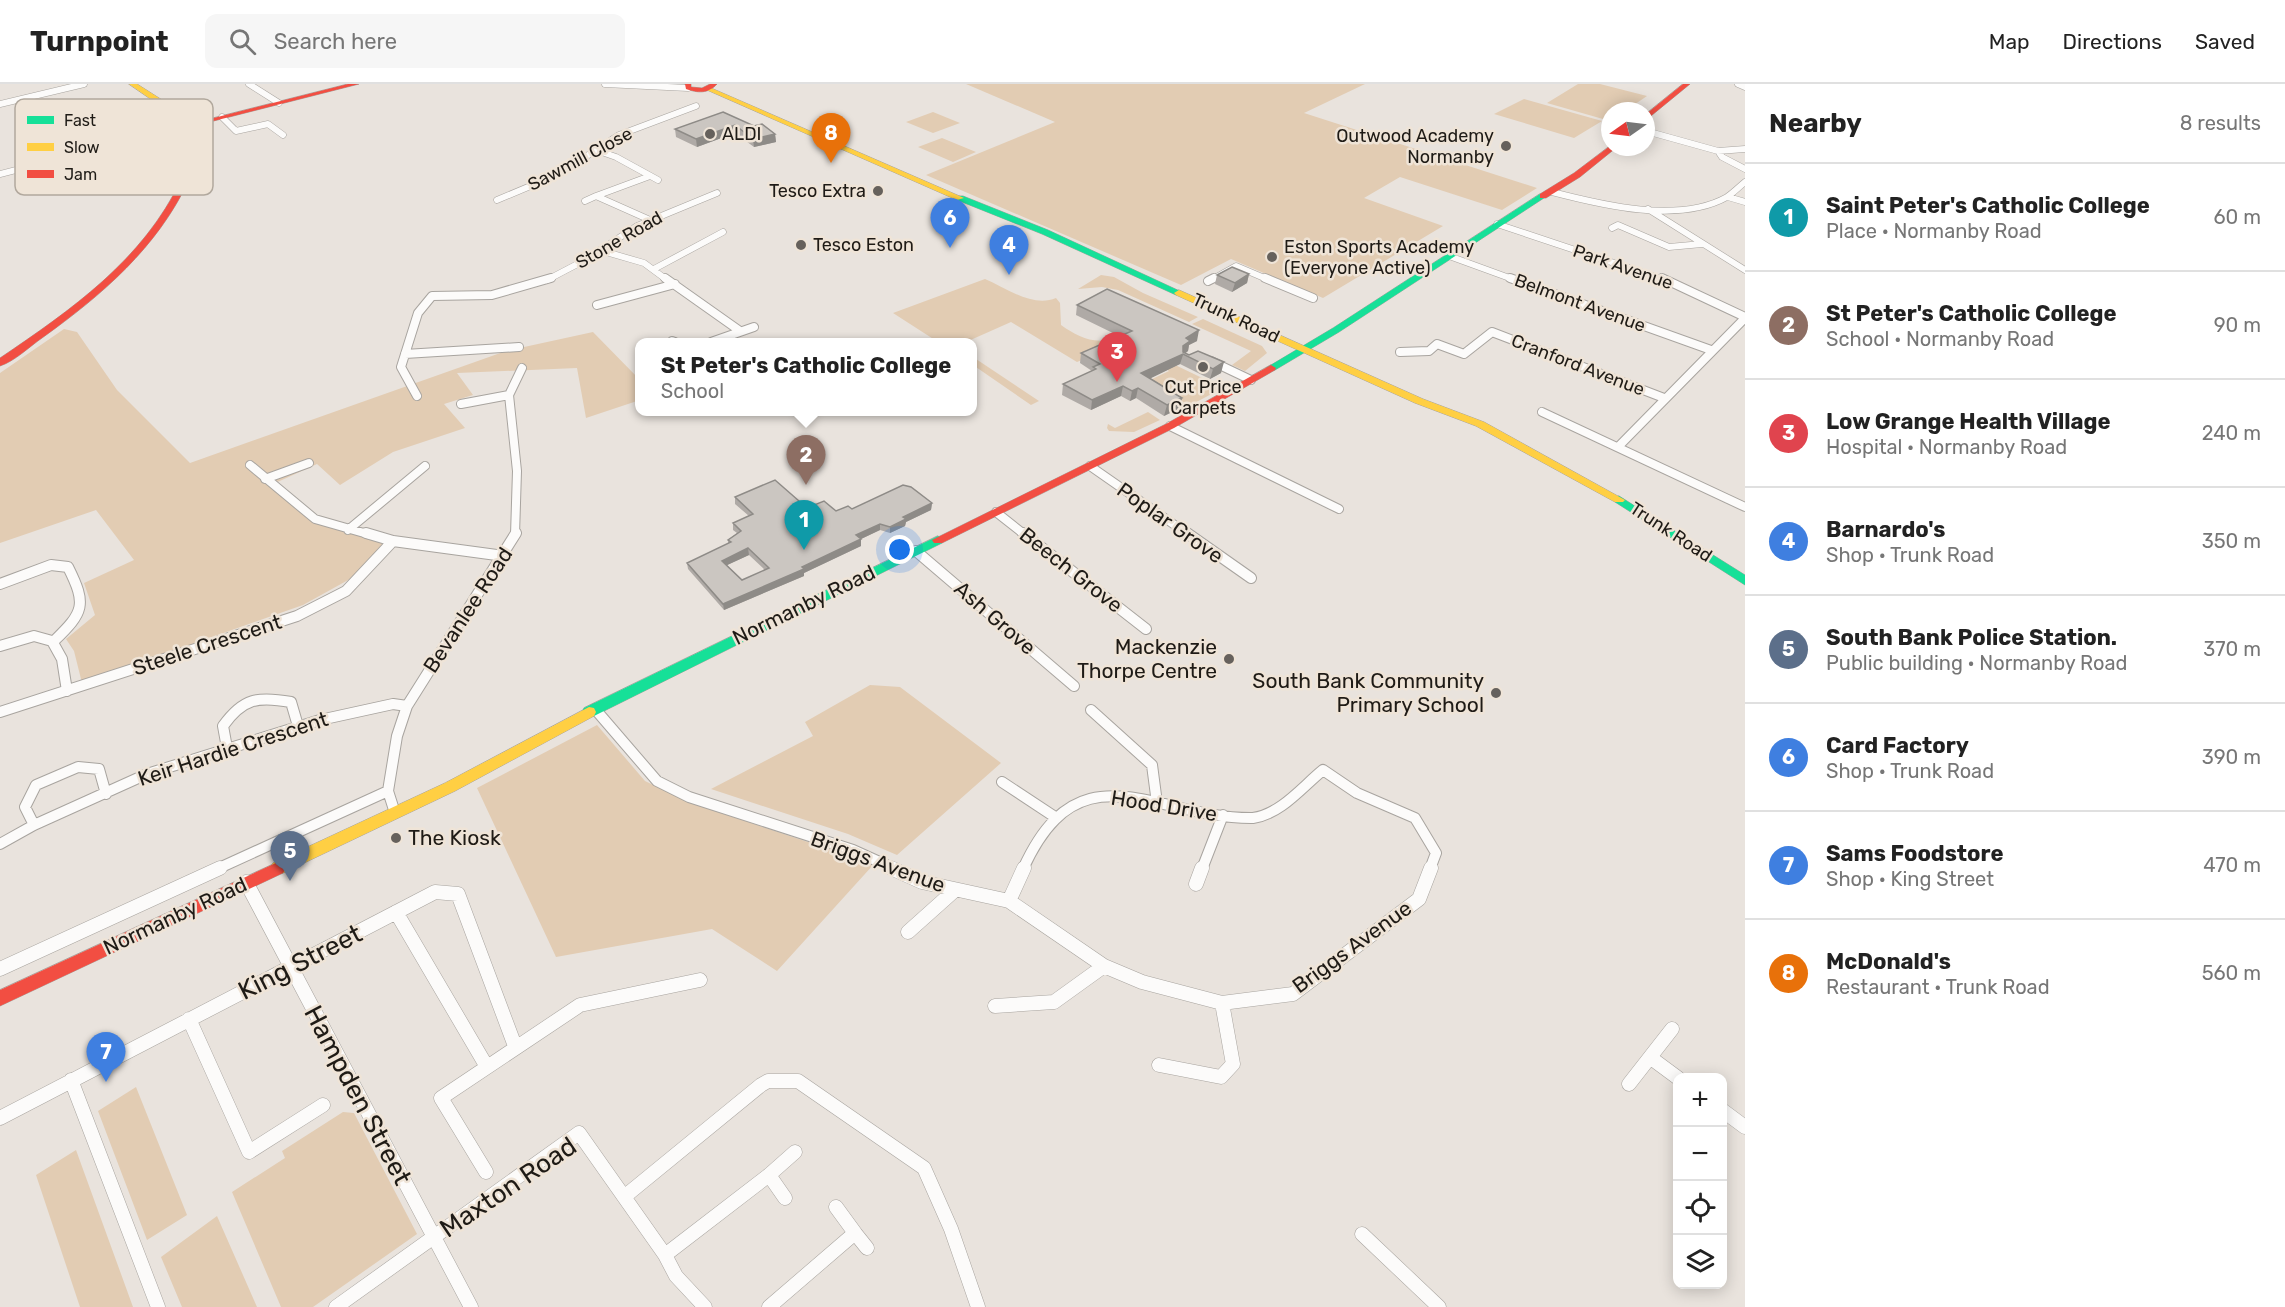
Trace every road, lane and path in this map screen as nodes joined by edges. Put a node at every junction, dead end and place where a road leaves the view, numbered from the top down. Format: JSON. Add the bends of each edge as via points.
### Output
{"nodes":[{"id":1,"x":84,"y":84,"type":"edge"},
{"id":2,"x":118,"y":84,"type":"edge"},
{"id":3,"x":132,"y":84,"type":"edge"},
{"id":4,"x":249,"y":84,"type":"edge"},
{"id":5,"x":356,"y":84,"type":"edge"},
{"id":6,"x":605,"y":84,"type":"edge"},
{"id":7,"x":1687,"y":84,"type":"edge"},
{"id":8,"x":1738,"y":84,"type":"edge"},
{"id":9,"x":688,"y":86,"type":"edge"},
{"id":10,"x":712,"y":86,"type":"edge"},
{"id":11,"x":1745,"y":87,"type":"edge"},
{"id":12,"x":21,"y":99,"type":"edge"},
{"id":13,"x":141,"y":99,"type":"edge"},
{"id":14,"x":149,"y":99,"type":"edge"},
{"id":15,"x":15,"y":100,"type":"edge"},
{"id":16,"x":279,"y":103,"type":"junction"},
{"id":17,"x":0,"y":104,"type":"edge"},
{"id":18,"x":696,"y":106,"type":"dead end"},
{"id":19,"x":1655,"y":111,"type":"edge"},
{"id":20,"x":213,"y":117,"type":"edge"},
{"id":21,"x":222,"y":117,"type":"junction"},
{"id":22,"x":213,"y":119,"type":"edge"},
{"id":23,"x":1655,"y":134,"type":"edge"},
{"id":24,"x":283,"y":135,"type":"dead end"},
{"id":25,"x":1745,"y":149,"type":"edge"},
{"id":26,"x":596,"y":150,"type":"junction"},
{"id":27,"x":1718,"y":151,"type":"junction"},
{"id":28,"x":1601,"y":155,"type":"edge"},
{"id":29,"x":1745,"y":169,"type":"edge"},
{"id":30,"x":15,"y":170,"type":"edge"},
{"id":31,"x":0,"y":174,"type":"edge"},
{"id":32,"x":647,"y":174,"type":"junction"},
{"id":33,"x":658,"y":180,"type":"dead end"},
{"id":34,"x":1745,"y":182,"type":"edge"},
{"id":35,"x":518,"y":192,"type":"junction"},
{"id":36,"x":1552,"y":192,"type":"junction"},
{"id":37,"x":717,"y":193,"type":"dead end"},
{"id":38,"x":166,"y":195,"type":"edge"},
{"id":39,"x":178,"y":195,"type":"edge"},
{"id":40,"x":596,"y":196,"type":"junction"},
{"id":41,"x":527,"y":197,"type":"dead end"},
{"id":42,"x":1728,"y":197,"type":"junction"},
{"id":43,"x":497,"y":200,"type":"dead end"},
{"id":44,"x":585,"y":201,"type":"dead end"},
{"id":45,"x":1745,"y":202,"type":"edge"},
{"id":46,"x":1648,"y":209,"type":"junction"},
{"id":47,"x":650,"y":220,"type":"junction"},
{"id":48,"x":1497,"y":224,"type":"junction"},
{"id":49,"x":1612,"y":228,"type":"dead end"},
{"id":50,"x":723,"y":232,"type":"dead end"},
{"id":51,"x":1702,"y":244,"type":"junction"},
{"id":52,"x":598,"y":250,"type":"junction"},
{"id":53,"x":1449,"y":256,"type":"junction"},
{"id":54,"x":654,"y":269,"type":"junction"},
{"id":55,"x":1745,"y":270,"type":"edge"},
{"id":56,"x":1208,"y":281,"type":"dead end"},
{"id":57,"x":675,"y":284,"type":"junction"},
{"id":58,"x":1313,"y":298,"type":"dead end"},
{"id":59,"x":597,"y":305,"type":"dead end"},
{"id":60,"x":1745,"y":318,"type":"edge"},
{"id":61,"x":754,"y":327,"type":"dead end"},
{"id":62,"x":740,"y":332,"type":"junction"},
{"id":63,"x":723,"y":338,"type":"edge"},
{"id":64,"x":519,"y":347,"type":"dead end"},
{"id":65,"x":1711,"y":350,"type":"junction"},
{"id":66,"x":1301,"y":352,"type":"junction"},
{"id":67,"x":1400,"y":352,"type":"dead end"},
{"id":68,"x":0,"y":354,"type":"edge"},
{"id":69,"x":405,"y":354,"type":"junction"},
{"id":70,"x":1205,"y":358,"type":"edge"},
{"id":71,"x":0,"y":363,"type":"edge"},
{"id":72,"x":522,"y":368,"type":"dead end"},
{"id":73,"x":1251,"y":380,"type":"junction"},
{"id":74,"x":509,"y":394,"type":"junction"},
{"id":75,"x":417,"y":396,"type":"dead end"},
{"id":76,"x":1664,"y":398,"type":"junction"},
{"id":77,"x":461,"y":404,"type":"dead end"},
{"id":78,"x":1542,"y":412,"type":"dead end"},
{"id":79,"x":1170,"y":426,"type":"junction"},
{"id":80,"x":1618,"y":447,"type":"junction"},
{"id":81,"x":309,"y":463,"type":"dead end"},
{"id":82,"x":250,"y":465,"type":"dead end"},
{"id":83,"x":425,"y":466,"type":"dead end"},
{"id":84,"x":1090,"y":466,"type":"junction"},
{"id":85,"x":265,"y":478,"type":"junction"},
{"id":86,"x":1745,"y":507,"type":"edge"},
{"id":87,"x":1339,"y":509,"type":"dead end"},
{"id":88,"x":996,"y":512,"type":"junction"},
{"id":89,"x":348,"y":530,"type":"junction"},
{"id":90,"x":393,"y":541,"type":"junction"},
{"id":91,"x":916,"y":550,"type":"junction"},
{"id":92,"x":504,"y":556,"type":"junction"},
{"id":93,"x":1251,"y":578,"type":"dead end"},
{"id":94,"x":1745,"y":581,"type":"edge"},
{"id":95,"x":0,"y":584,"type":"edge"},
{"id":96,"x":1146,"y":629,"type":"dead end"},
{"id":97,"x":54,"y":641,"type":"junction"},
{"id":98,"x":0,"y":646,"type":"edge"},
{"id":99,"x":1074,"y":686,"type":"dead end"},
{"id":100,"x":67,"y":691,"type":"junction"},
{"id":101,"x":407,"y":706,"type":"junction"},
{"id":102,"x":595,"y":709,"type":"junction"},
{"id":103,"x":1091,"y":710,"type":"dead end"},
{"id":104,"x":0,"y":712,"type":"edge"},
{"id":105,"x":298,"y":726,"type":"junction"},
{"id":106,"x":227,"y":748,"type":"junction"},
{"id":107,"x":1323,"y":770,"type":"joint"},
{"id":108,"x":1002,"y":782,"type":"dead end"},
{"id":109,"x":388,"y":791,"type":"junction"},
{"id":110,"x":106,"y":794,"type":"junction"},
{"id":111,"x":1157,"y":802,"type":"junction"},
{"id":112,"x":395,"y":813,"type":"junction"},
{"id":113,"x":1223,"y":815,"type":"junction"},
{"id":114,"x":1055,"y":817,"type":"junction"},
{"id":115,"x":34,"y":825,"type":"junction"},
{"id":116,"x":0,"y":844,"type":"edge"},
{"id":117,"x":246,"y":882,"type":"junction"},
{"id":118,"x":1196,"y":884,"type":"dead end"},
{"id":119,"x":955,"y":890,"type":"junction"},
{"id":120,"x":1009,"y":901,"type":"junction"},
{"id":121,"x":396,"y":912,"type":"junction"},
{"id":122,"x":908,"y":932,"type":"dead end"},
{"id":123,"x":1104,"y":966,"type":"junction"},
{"id":124,"x":290,"y":967,"type":"junction"},
{"id":125,"x":0,"y":969,"type":"edge"},
{"id":126,"x":700,"y":980,"type":"dead end"},
{"id":127,"x":0,"y":998,"type":"edge"},
{"id":128,"x":1222,"y":1003,"type":"junction"},
{"id":129,"x":995,"y":1006,"type":"dead end"},
{"id":130,"x":189,"y":1019,"type":"junction"},
{"id":131,"x":1672,"y":1029,"type":"dead end"},
{"id":132,"x":514,"y":1046,"type":"junction"},
{"id":133,"x":1651,"y":1058,"type":"junction"},
{"id":134,"x":1159,"y":1065,"type":"dead end"},
{"id":135,"x":488,"y":1067,"type":"junction"},
{"id":136,"x":1673,"y":1073,"type":"edge"},
{"id":137,"x":70,"y":1080,"type":"junction"},
{"id":138,"x":1629,"y":1084,"type":"dead end"},
{"id":139,"x":323,"y":1105,"type":"dead end"},
{"id":140,"x":1727,"y":1114,"type":"edge"},
{"id":141,"x":0,"y":1118,"type":"edge"},
{"id":142,"x":1745,"y":1127,"type":"edge"},
{"id":143,"x":795,"y":1152,"type":"dead end"},
{"id":144,"x":486,"y":1172,"type":"dead end"},
{"id":145,"x":769,"y":1175,"type":"junction"},
{"id":146,"x":624,"y":1197,"type":"junction"},
{"id":147,"x":785,"y":1198,"type":"dead end"},
{"id":148,"x":836,"y":1207,"type":"dead end"},
{"id":149,"x":855,"y":1233,"type":"junction"},
{"id":150,"x":1362,"y":1234,"type":"dead end"},
{"id":151,"x":434,"y":1237,"type":"junction"},
{"id":152,"x":867,"y":1248,"type":"dead end"},
{"id":153,"x":665,"y":1255,"type":"junction"},
{"id":154,"x":158,"y":1307,"type":"edge"},
{"id":155,"x":336,"y":1307,"type":"edge"},
{"id":156,"x":471,"y":1307,"type":"edge"},
{"id":157,"x":705,"y":1307,"type":"edge"},
{"id":158,"x":770,"y":1307,"type":"edge"},
{"id":159,"x":978,"y":1307,"type":"edge"},
{"id":160,"x":1438,"y":1307,"type":"edge"}],
"edges":[{"from":1,"to":12,"type":"street"},
{"from":2,"to":13,"type":"main road"},
{"from":3,"to":14,"type":"main road"},
{"from":4,"to":16,"type":"street"},
{"from":5,"to":16,"type":"main road"},
{"from":6,"to":9,"type":"street"},
{"from":7,"to":19,"type":"main road"},
{"from":8,"to":11,"type":"street"},
{"from":9,"to":10,"type":"main road"},
{"from":10,"to":66,"type":"main road","name":"Trunk Road","via":[[1045,232]]},
{"from":15,"to":17,"type":"street"},
{"from":16,"to":21,"type":"main road"},
{"from":18,"to":26,"type":"street","name":"Sawmill Close","via":[[619,135]]},
{"from":20,"to":21,"type":"main road"},
{"from":21,"to":22,"type":"main road"},
{"from":21,"to":24,"type":"street","via":[[234,132],[268,124]]},
{"from":23,"to":27,"type":"street"},
{"from":25,"to":27,"type":"street"},
{"from":26,"to":32,"type":"street"},
{"from":26,"to":35,"type":"street","name":"Sawmill Close","via":[[559,174]]},
{"from":27,"to":29,"type":"street","via":[[1722,158]]},
{"from":28,"to":36,"type":"main road","name":"Normanby Road"},
{"from":30,"to":31,"type":"street"},
{"from":32,"to":33,"type":"street"},
{"from":32,"to":40,"type":"street"},
{"from":34,"to":42,"type":"street"},
{"from":35,"to":41,"type":"street"},
{"from":35,"to":43,"type":"street","name":"Sawmill Close"},
{"from":36,"to":46,"type":"street"},
{"from":36,"to":48,"type":"main road","name":"Normanby Road"},
{"from":37,"to":47,"type":"street","name":"Stone Road"},
{"from":38,"to":68,"type":"main road","via":[[139,235],[86,288]]},
{"from":39,"to":71,"type":"main road","via":[[133,255],[91,294]]},
{"from":40,"to":44,"type":"street"},
{"from":40,"to":47,"type":"street"},
{"from":42,"to":45,"type":"street"},
{"from":42,"to":46,"type":"street","via":[[1696,206]]},
{"from":46,"to":51,"type":"street"},
{"from":47,"to":52,"type":"street","name":"Stone Road"},
{"from":48,"to":53,"type":"main road","name":"Normanby Road"},
{"from":48,"to":60,"type":"street","name":"Park Avenue","via":[[1660,277]]},
{"from":49,"to":51,"type":"street","via":[[1618,225],[1669,247]]},
{"from":50,"to":54,"type":"street"},
{"from":51,"to":55,"type":"street"},
{"from":52,"to":54,"type":"street"},
{"from":52,"to":69,"type":"street","name":"Stone Road","via":[[567,269],[520,288],[481,297],[432,296],[418,313]]},
{"from":53,"to":65,"type":"street","name":"Belmont Avenue"},
{"from":53,"to":66,"type":"main road","name":"Normanby Road"},
{"from":54,"to":57,"type":"street"},
{"from":56,"to":58,"type":"street","via":[[1236,266]]},
{"from":57,"to":59,"type":"street"},
{"from":57,"to":62,"type":"street"},
{"from":60,"to":65,"type":"street"},
{"from":61,"to":62,"type":"street"},
{"from":62,"to":63,"type":"street"},
{"from":64,"to":69,"type":"street"},
{"from":65,"to":76,"type":"street"},
{"from":66,"to":73,"type":"main road","name":"Normanby Road"},
{"from":66,"to":94,"type":"main road","name":"Trunk Road","via":[[1506,436],[1610,494]]},
{"from":67,"to":76,"type":"street","name":"Cranford Avenue","via":[[1429,351],[1437,344],[1464,354],[1492,332]]},
{"from":69,"to":75,"type":"street","via":[[400,367]]},
{"from":70,"to":73,"type":"street"},
{"from":72,"to":74,"type":"street"},
{"from":73,"to":79,"type":"main road","name":"Normanby Road"},
{"from":74,"to":77,"type":"street"},
{"from":74,"to":92,"type":"street","name":"Bevanlee Road","via":[[517,471],[517,532]]},
{"from":76,"to":80,"type":"street"},
{"from":78,"to":80,"type":"street"},
{"from":79,"to":84,"type":"main road","name":"Normanby Road"},
{"from":79,"to":87,"type":"street"},
{"from":80,"to":86,"type":"street"},
{"from":81,"to":85,"type":"street"},
{"from":82,"to":85,"type":"street"},
{"from":83,"to":89,"type":"street"},
{"from":84,"to":88,"type":"main road","name":"Normanby Road"},
{"from":84,"to":93,"type":"street","name":"Poplar Grove"},
{"from":85,"to":89,"type":"street","via":[[315,519]]},
{"from":88,"to":91,"type":"main road","name":"Normanby Road"},
{"from":88,"to":96,"type":"street","name":"Beech Grove"},
{"from":89,"to":90,"type":"street"},
{"from":90,"to":92,"type":"street"},
{"from":90,"to":100,"type":"street","name":"Steele Crescent","via":[[359,580],[316,608]]},
{"from":91,"to":99,"type":"street","name":"Ash Grove"},
{"from":91,"to":102,"type":"main road","name":"Normanby Road"},
{"from":92,"to":101,"type":"street","name":"Bevanlee Road"},
{"from":95,"to":97,"type":"street","via":[[51,565],[68,567],[82,604],[79,617]]},
{"from":97,"to":98,"type":"street","via":[[22,637]]},
{"from":97,"to":100,"type":"street","via":[[62,651]]},
{"from":100,"to":104,"type":"street","name":"Steele Crescent"},
{"from":101,"to":105,"type":"street","name":"Keir Hardie Crescent","via":[[393,704]]},
{"from":101,"to":109,"type":"street","name":"Bevanlee Road","via":[[397,736]]},
{"from":102,"to":112,"type":"main road","name":"Normanby Road"},
{"from":102,"to":119,"type":"street","name":"Briggs Avenue","via":[[657,781],[689,797],[853,850],[922,882]]},
{"from":103,"to":111,"type":"street","via":[[1152,765]]},
{"from":105,"to":106,"type":"street","name":"Keir Hardie Crescent"},
{"from":105,"to":106,"type":"street","via":[[291,702],[268,698],[237,707],[223,726]]},
{"from":106,"to":110,"type":"street","name":"Keir Hardie Crescent","via":[[147,774]]},
{"from":107,"to":113,"type":"street","name":"Hood Drive","via":[[1265,816]]},
{"from":107,"to":128,"type":"street","name":"Briggs Avenue","via":[[1358,794],[1415,818],[1436,853],[1419,899],[1293,994]]},
{"from":108,"to":114,"type":"street"},
{"from":109,"to":112,"type":"street","name":"Bevanlee Road"},
{"from":109,"to":125,"type":"street"},
{"from":110,"to":115,"type":"street","name":"Keir Hardie Crescent"},
{"from":110,"to":115,"type":"street","via":[[99,769],[78,767],[36,785],[25,807]]},
{"from":111,"to":113,"type":"street","name":"Hood Drive"},
{"from":111,"to":114,"type":"street","name":"Hood Drive","via":[[1100,795],[1079,801]]},
{"from":112,"to":117,"type":"main road","name":"Normanby Road"},
{"from":113,"to":118,"type":"street"},
{"from":114,"to":120,"type":"street","name":"Hood Drive","via":[[1040,838]]},
{"from":115,"to":116,"type":"street","name":"Keir Hardie Crescent"},
{"from":117,"to":124,"type":"street","name":"Hampden Street"},
{"from":117,"to":127,"type":"main road","name":"Normanby Road"},
{"from":119,"to":120,"type":"street","name":"Briggs Avenue"},
{"from":119,"to":122,"type":"street"},
{"from":120,"to":123,"type":"street","name":"Briggs Avenue"},
{"from":121,"to":124,"type":"street","name":"King Street"},
{"from":121,"to":132,"type":"street","name":"King Street","via":[[435,892],[458,894]]},
{"from":121,"to":135,"type":"street"},
{"from":123,"to":128,"type":"street","name":"Briggs Avenue","via":[[1142,982]]},
{"from":123,"to":129,"type":"street","via":[[1054,1002]]},
{"from":124,"to":130,"type":"street","name":"King Street"},
{"from":124,"to":151,"type":"street","name":"Hampden Street"},
{"from":126,"to":132,"type":"street","via":[[580,1005]]},
{"from":128,"to":134,"type":"street","via":[[1233,1064],[1221,1077]]},
{"from":130,"to":137,"type":"street","name":"King Street"},
{"from":130,"to":139,"type":"street","via":[[249,1152]]},
{"from":131,"to":133,"type":"street"},
{"from":132,"to":135,"type":"street"},
{"from":133,"to":136,"type":"street"},
{"from":133,"to":138,"type":"street"},
{"from":135,"to":144,"type":"street","via":[[441,1098]]},
{"from":137,"to":141,"type":"street","name":"King Street"},
{"from":137,"to":154,"type":"street"},
{"from":140,"to":142,"type":"street"},
{"from":143,"to":145,"type":"street"},
{"from":145,"to":147,"type":"street"},
{"from":145,"to":153,"type":"street"},
{"from":146,"to":151,"type":"street","name":"Maxton Road","via":[[579,1133]]},
{"from":146,"to":153,"type":"street","name":"Maxton Road"},
{"from":146,"to":159,"type":"street","via":[[761,1085],[768,1081],[798,1081],[924,1168],[951,1229]]},
{"from":148,"to":149,"type":"street"},
{"from":149,"to":152,"type":"street"},
{"from":149,"to":158,"type":"street"},
{"from":150,"to":160,"type":"street"},
{"from":151,"to":155,"type":"street"},
{"from":151,"to":156,"type":"street","name":"Hampden Street"},
{"from":153,"to":157,"type":"street","name":"Maxton Road","via":[[676,1276]]}]}
